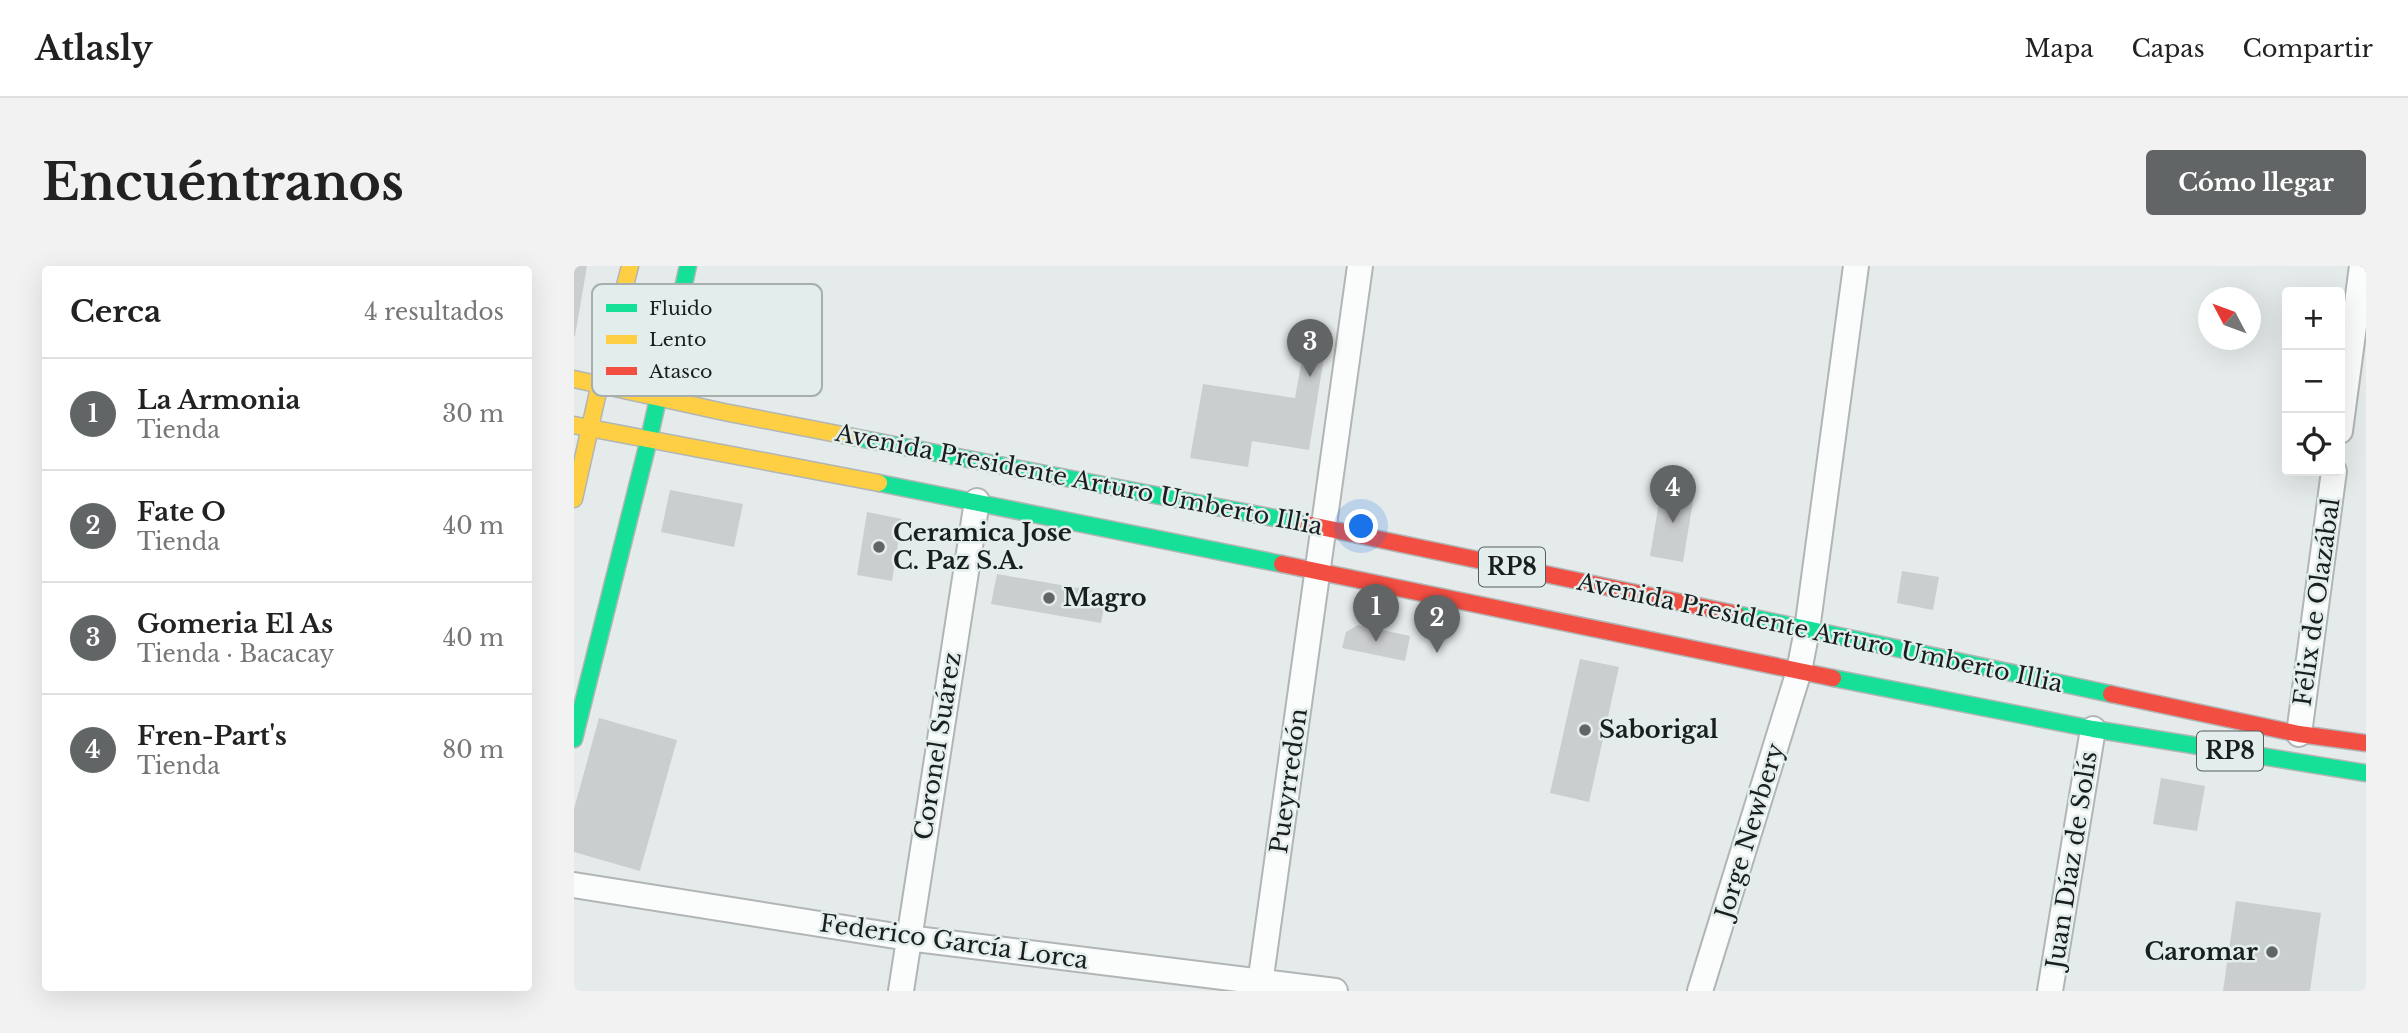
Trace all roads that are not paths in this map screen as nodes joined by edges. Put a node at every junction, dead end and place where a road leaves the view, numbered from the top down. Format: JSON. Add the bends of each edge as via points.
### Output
{"nodes":[{"id":1,"x":630,"y":266,"type":"edge"},
{"id":2,"x":688,"y":266,"type":"edge"},
{"id":3,"x":1360,"y":266,"type":"edge"},
{"id":4,"x":1856,"y":266,"type":"edge"},
{"id":5,"x":2362,"y":266,"type":"edge"},
{"id":6,"x":625,"y":284,"type":"edge"},
{"id":7,"x":684,"y":284,"type":"edge"},
{"id":8,"x":574,"y":379,"type":"edge"},
{"id":9,"x":592,"y":382,"type":"edge"},
{"id":10,"x":597,"y":396,"type":"edge"},
{"id":11,"x":657,"y":396,"type":"joint"},
{"id":12,"x":2342,"y":413,"type":"edge"},
{"id":13,"x":574,"y":425,"type":"edge"},
{"id":14,"x":591,"y":429,"type":"junction"},
{"id":15,"x":649,"y":439,"type":"junction"},
{"id":16,"x":2333,"y":476,"type":"edge"},
{"id":17,"x":574,"y":499,"type":"edge"},
{"id":18,"x":977,"y":501,"type":"junction"},
{"id":19,"x":1324,"y":527,"type":"junction"},
{"id":20,"x":1318,"y":570,"type":"junction"},
{"id":21,"x":1807,"y":630,"type":"junction"},
{"id":22,"x":1799,"y":671,"type":"junction"},
{"id":23,"x":2093,"y":729,"type":"junction"},
{"id":24,"x":2299,"y":734,"type":"junction"},
{"id":25,"x":574,"y":739,"type":"edge"},
{"id":26,"x":2366,"y":743,"type":"edge"},
{"id":27,"x":2366,"y":773,"type":"edge"},
{"id":28,"x":574,"y":885,"type":"edge"},
{"id":29,"x":908,"y":937,"type":"junction"},
{"id":30,"x":1259,"y":986,"type":"edge"},
{"id":31,"x":901,"y":991,"type":"edge"},
{"id":32,"x":1335,"y":991,"type":"edge"},
{"id":33,"x":1700,"y":991,"type":"edge"},
{"id":34,"x":2050,"y":991,"type":"edge"}],
"edges":[{"from":1,"to":6,"type":"main road"},
{"from":2,"to":7,"type":"main road"},
{"from":3,"to":19,"type":"street","name":"Pueyrredón"},
{"from":4,"to":21,"type":"street","name":"Jorge Newbery"},
{"from":5,"to":12,"type":"street"},
{"from":8,"to":9,"type":"main road","name":"Avenida Presidente Arturo Umberto Illia","number":"RP8"},
{"from":10,"to":14,"type":"main road"},
{"from":11,"to":15,"type":"main road"},
{"from":11,"to":19,"type":"main road","name":"Avenida Presidente Arturo Umberto Illia","number":"RP8"},
{"from":13,"to":14,"type":"main road","name":"Avenida Presidente Arturo Umberto Illia","number":"RP8"},
{"from":14,"to":15,"type":"main road","name":"Avenida Presidente Arturo Umberto Illia","number":"RP8"},
{"from":14,"to":17,"type":"main road"},
{"from":15,"to":18,"type":"main road","name":"Avenida Presidente Arturo Umberto Illia","number":"RP8"},
{"from":15,"to":25,"type":"main road"},
{"from":16,"to":24,"type":"street","name":"Félix de Olazábal"},
{"from":18,"to":20,"type":"main road","name":"Avenida Presidente Arturo Umberto Illia","number":"RP8"},
{"from":18,"to":29,"type":"street","name":"Coronel Suárez"},
{"from":19,"to":20,"type":"street","name":"Pueyrredón"},
{"from":19,"to":21,"type":"main road","name":"Avenida Presidente Arturo Umberto Illia","number":"RP8"},
{"from":20,"to":22,"type":"main road","name":"Avenida Presidente Arturo Umberto Illia","number":"RP8"},
{"from":20,"to":30,"type":"street","name":"Pueyrredón"},
{"from":21,"to":22,"type":"street","name":"Jorge Newbery"},
{"from":21,"to":24,"type":"main road","name":"Avenida Presidente Arturo Umberto Illia","number":"RP8"},
{"from":22,"to":23,"type":"main road","name":"Avenida Presidente Arturo Umberto Illia","number":"RP8"},
{"from":22,"to":33,"type":"street","name":"Jorge Newbery"},
{"from":23,"to":27,"type":"main road","name":"Avenida Presidente Arturo Umberto Illia","number":"RP8"},
{"from":23,"to":34,"type":"street","name":"Juan Díaz de Solís"},
{"from":24,"to":26,"type":"main road","name":"Avenida Presidente Arturo Umberto Illia","number":"RP8"},
{"from":28,"to":29,"type":"street","name":"Federico García Lorca"},
{"from":29,"to":30,"type":"street","name":"Federico García Lorca"},
{"from":29,"to":31,"type":"street","name":"Coronel Suárez"},
{"from":30,"to":32,"type":"street","name":"Federico García Lorca"}]}
